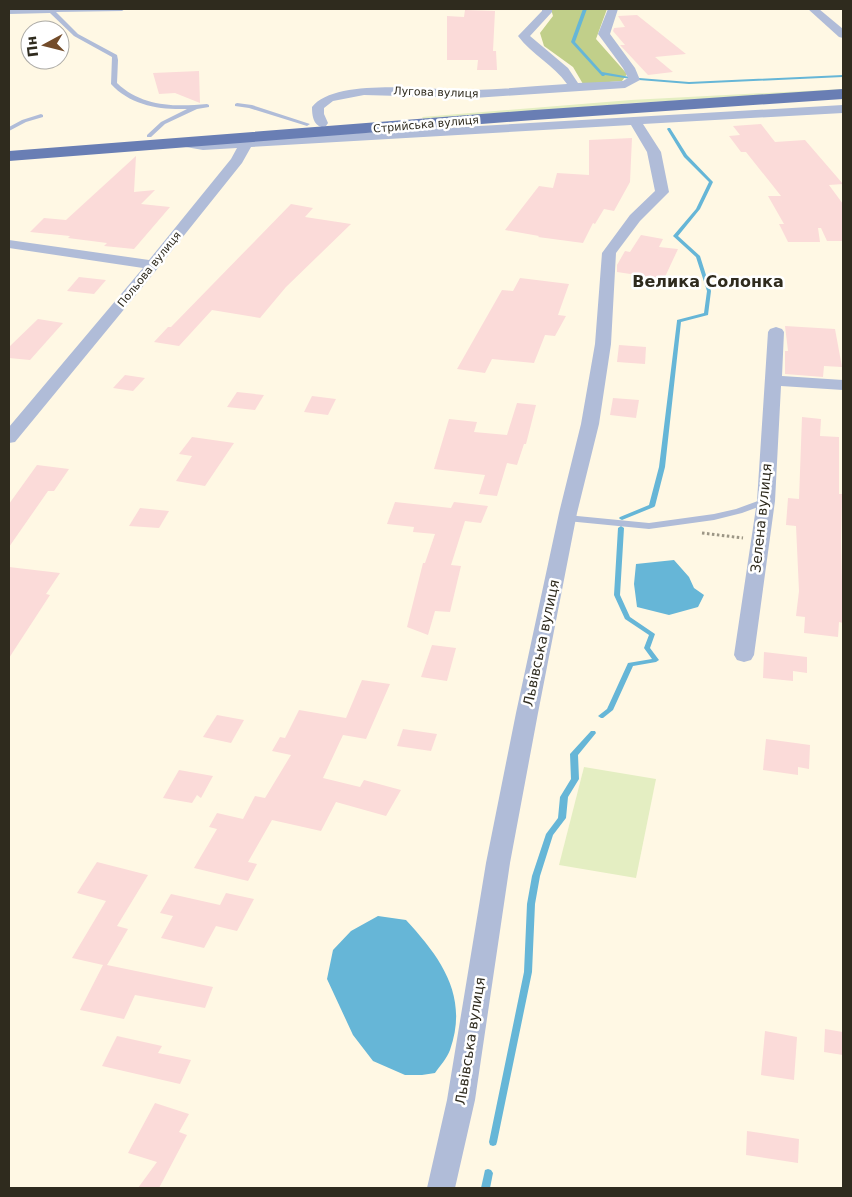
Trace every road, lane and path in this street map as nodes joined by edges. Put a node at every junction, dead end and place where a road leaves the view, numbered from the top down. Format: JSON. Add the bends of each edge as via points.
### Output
{"nodes":[{"id":1,"x":122,"y":9,"type":"edge"},
{"id":2,"x":546,"y":9,"type":"edge"},
{"id":3,"x":613,"y":9,"type":"edge"},
{"id":4,"x":813,"y":9,"type":"edge"},
{"id":5,"x":52,"y":11,"type":"junction"},
{"id":6,"x":9,"y":12,"type":"edge"},
{"id":7,"x":843,"y":35,"type":"edge"},
{"id":8,"x":843,"y":86,"type":"edge"},
{"id":9,"x":575,"y":88,"type":"junction"},
{"id":10,"x":843,"y":94,"type":"edge"},
{"id":11,"x":237,"y":105,"type":"dead end"},
{"id":12,"x":207,"y":106,"type":"dead end"},
{"id":13,"x":197,"y":107,"type":"junction"},
{"id":14,"x":843,"y":109,"type":"edge"},
{"id":15,"x":40,"y":116,"type":"dead end"},
{"id":16,"x":635,"y":121,"type":"junction"},
{"id":17,"x":315,"y":123,"type":"junction"},
{"id":18,"x":9,"y":130,"type":"edge"},
{"id":19,"x":149,"y":136,"type":"junction"},
{"id":20,"x":185,"y":143,"type":"junction"},
{"id":21,"x":246,"y":144,"type":"junction"},
{"id":22,"x":9,"y":145,"type":"edge"},
{"id":23,"x":9,"y":156,"type":"edge"},
{"id":24,"x":9,"y":244,"type":"edge"},
{"id":25,"x":153,"y":265,"type":"junction"},
{"id":26,"x":776,"y":332,"type":"dead end"},
{"id":27,"x":773,"y":380,"type":"junction"},
{"id":28,"x":843,"y":385,"type":"edge"},
{"id":29,"x":9,"y":438,"type":"edge"},
{"id":30,"x":766,"y":502,"type":"junction"},
{"id":31,"x":567,"y":518,"type":"junction"},
{"id":32,"x":744,"y":655,"type":"dead end"},
{"id":33,"x":441,"y":1188,"type":"edge"}],
"edges":[{"from":1,"to":5,"type":"lane"},
{"from":2,"to":9,"type":"street","via":[[547,12],[524,36],[564,71]]},
{"from":3,"to":9,"type":"street","name":"Лугова вулиця","via":[[604,34],[608,44],[633,72],[634,80],[625,84]]},
{"from":4,"to":7,"type":"street"},
{"from":5,"to":6,"type":"lane"},
{"from":5,"to":13,"type":"lane","via":[[76,35],[115,56],[114,84],[125,94],[142,102]]},
{"from":8,"to":17,"type":"highway","name":"Стрийська вулиця","via":[[527,105]]},
{"from":9,"to":17,"type":"street","name":"Лугова вулиця","via":[[474,94],[364,91],[328,98],[318,107]]},
{"from":10,"to":20,"type":"highway","name":"Стрийська вулиця"},
{"from":11,"to":17,"type":"lane"},
{"from":12,"to":13,"type":"lane"},
{"from":13,"to":19,"type":"lane","via":[[163,123]]},
{"from":14,"to":16,"type":"street"},
{"from":15,"to":18,"type":"lane"},
{"from":16,"to":21,"type":"street"},
{"from":16,"to":31,"type":"street","name":"Львівська вулиця","via":[[654,152],[662,192],[635,218],[609,253],[597,381]]},
{"from":17,"to":19,"type":"highway","name":"Стрийська вулиця"},
{"from":19,"to":22,"type":"highway","name":"Стрийська вулиця"},
{"from":20,"to":21,"type":"street","via":[[198,146]]},
{"from":20,"to":23,"type":"highway","name":"Стрийська вулиця"},
{"from":21,"to":25,"type":"street","name":"Польова вулиця"},
{"from":24,"to":25,"type":"street"},
{"from":25,"to":29,"type":"street","name":"Польова вулиця"},
{"from":26,"to":27,"type":"street","name":"Зелена вулиця"},
{"from":27,"to":28,"type":"street"},
{"from":27,"to":30,"type":"street","name":"Зелена вулиця"},
{"from":30,"to":31,"type":"lane","via":[[714,517],[649,526]]},
{"from":30,"to":32,"type":"street","name":"Зелена вулиця"},
{"from":31,"to":33,"type":"street","name":"Львівська вулиця","via":[[498,863],[461,1100]]}]}
